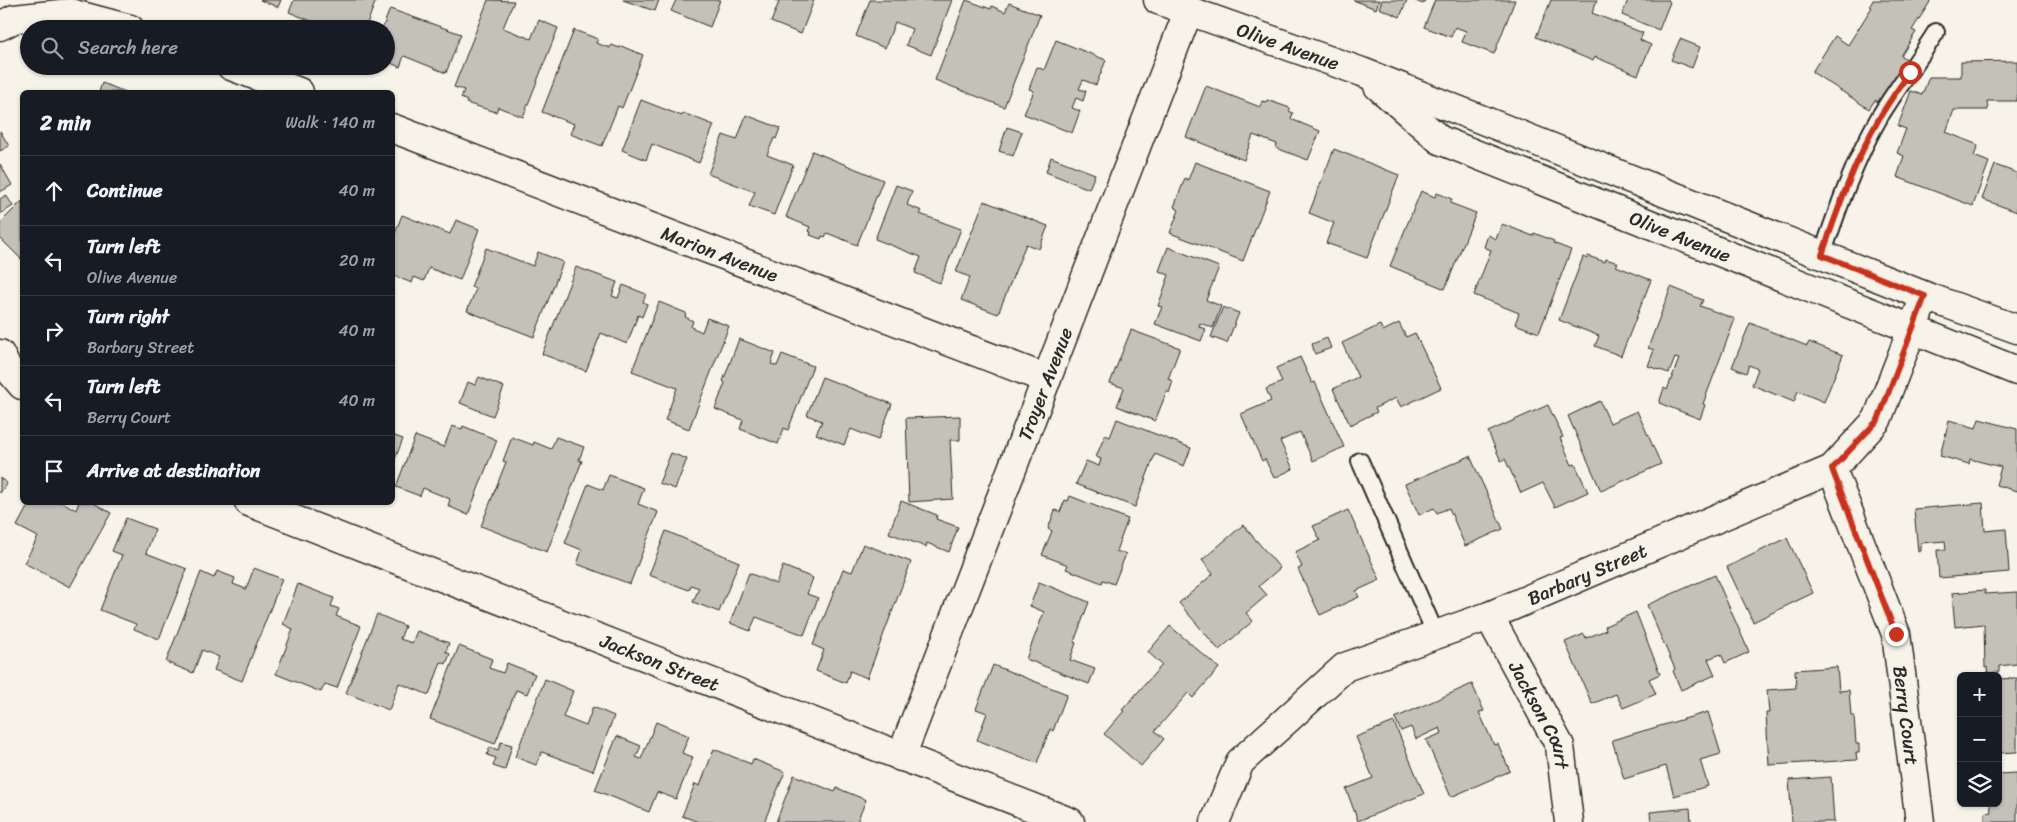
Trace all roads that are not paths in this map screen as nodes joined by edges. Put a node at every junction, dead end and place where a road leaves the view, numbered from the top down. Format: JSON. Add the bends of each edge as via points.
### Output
{"nodes":[{"id":1,"x":1158,"y":0,"type":"edge"},
{"id":2,"x":1188,"y":12,"type":"junction"},
{"id":3,"x":96,"y":20,"type":"edge"},
{"id":4,"x":0,"y":26,"type":"edge"},
{"id":5,"x":1936,"y":32,"type":"dead end"},
{"id":6,"x":1362,"y":72,"type":"junction"},
{"id":7,"x":255,"y":75,"type":"edge"},
{"id":8,"x":294,"y":90,"type":"edge"},
{"id":9,"x":395,"y":129,"type":"edge"},
{"id":10,"x":1822,"y":255,"type":"junction"},
{"id":11,"x":1925,"y":296,"type":"junction"},
{"id":12,"x":2017,"y":329,"type":"edge"},
{"id":13,"x":1911,"y":330,"type":"junction"},
{"id":14,"x":0,"y":354,"type":"edge"},
{"id":15,"x":2017,"y":371,"type":"edge"},
{"id":16,"x":1047,"y":378,"type":"junction"},
{"id":17,"x":20,"y":383,"type":"edge"},
{"id":18,"x":1360,"y":461,"type":"dead end"},
{"id":19,"x":1832,"y":469,"type":"junction"},
{"id":20,"x":257,"y":505,"type":"edge"},
{"id":21,"x":1489,"y":616,"type":"junction"},
{"id":22,"x":1436,"y":635,"type":"junction"},
{"id":23,"x":901,"y":756,"type":"junction"},
{"id":24,"x":1070,"y":822,"type":"edge"},
{"id":25,"x":1215,"y":822,"type":"edge"},
{"id":26,"x":1569,"y":822,"type":"edge"},
{"id":27,"x":1920,"y":822,"type":"edge"}],
"edges":[{"from":1,"to":2,"type":"street","name":"Olive Avenue"},
{"from":2,"to":6,"type":"street","name":"Olive Avenue"},
{"from":2,"to":16,"type":"street","name":"Troyer Avenue"},
{"from":3,"to":4,"type":"street","via":[[70,13],[14,20]]},
{"from":5,"to":10,"type":"lane","via":[[1880,116],[1866,143],[1838,206]]},
{"from":6,"to":10,"type":"street","name":"Olive Avenue"},
{"from":6,"to":13,"type":"street","name":"Olive Avenue","via":[[1440,140]]},
{"from":7,"to":8,"type":"street"},
{"from":9,"to":16,"type":"street","name":"Marion Avenue"},
{"from":10,"to":11,"type":"street","name":"Olive Avenue"},
{"from":11,"to":12,"type":"street","name":"Olive Avenue"},
{"from":11,"to":13,"type":"street","name":"Barbary Street"},
{"from":13,"to":15,"type":"street","name":"Olive Avenue"},
{"from":13,"to":19,"type":"street","name":"Barbary Street","via":[[1878,420]]},
{"from":14,"to":17,"type":"street"},
{"from":16,"to":23,"type":"street","name":"Troyer Avenue"},
{"from":18,"to":22,"type":"lane"},
{"from":19,"to":21,"type":"street","name":"Barbary Street"},
{"from":19,"to":27,"type":"street","name":"Berry Court","via":[[1896,634]]},
{"from":20,"to":23,"type":"street","name":"Jackson Street"},
{"from":21,"to":22,"type":"street","name":"Barbary Street"},
{"from":21,"to":26,"type":"street","name":"Jackson Court","via":[[1560,746]]},
{"from":22,"to":25,"type":"street","name":"Barbary Street","via":[[1345,667],[1240,762]]},
{"from":23,"to":24,"type":"street","name":"Jackson Street"}]}
